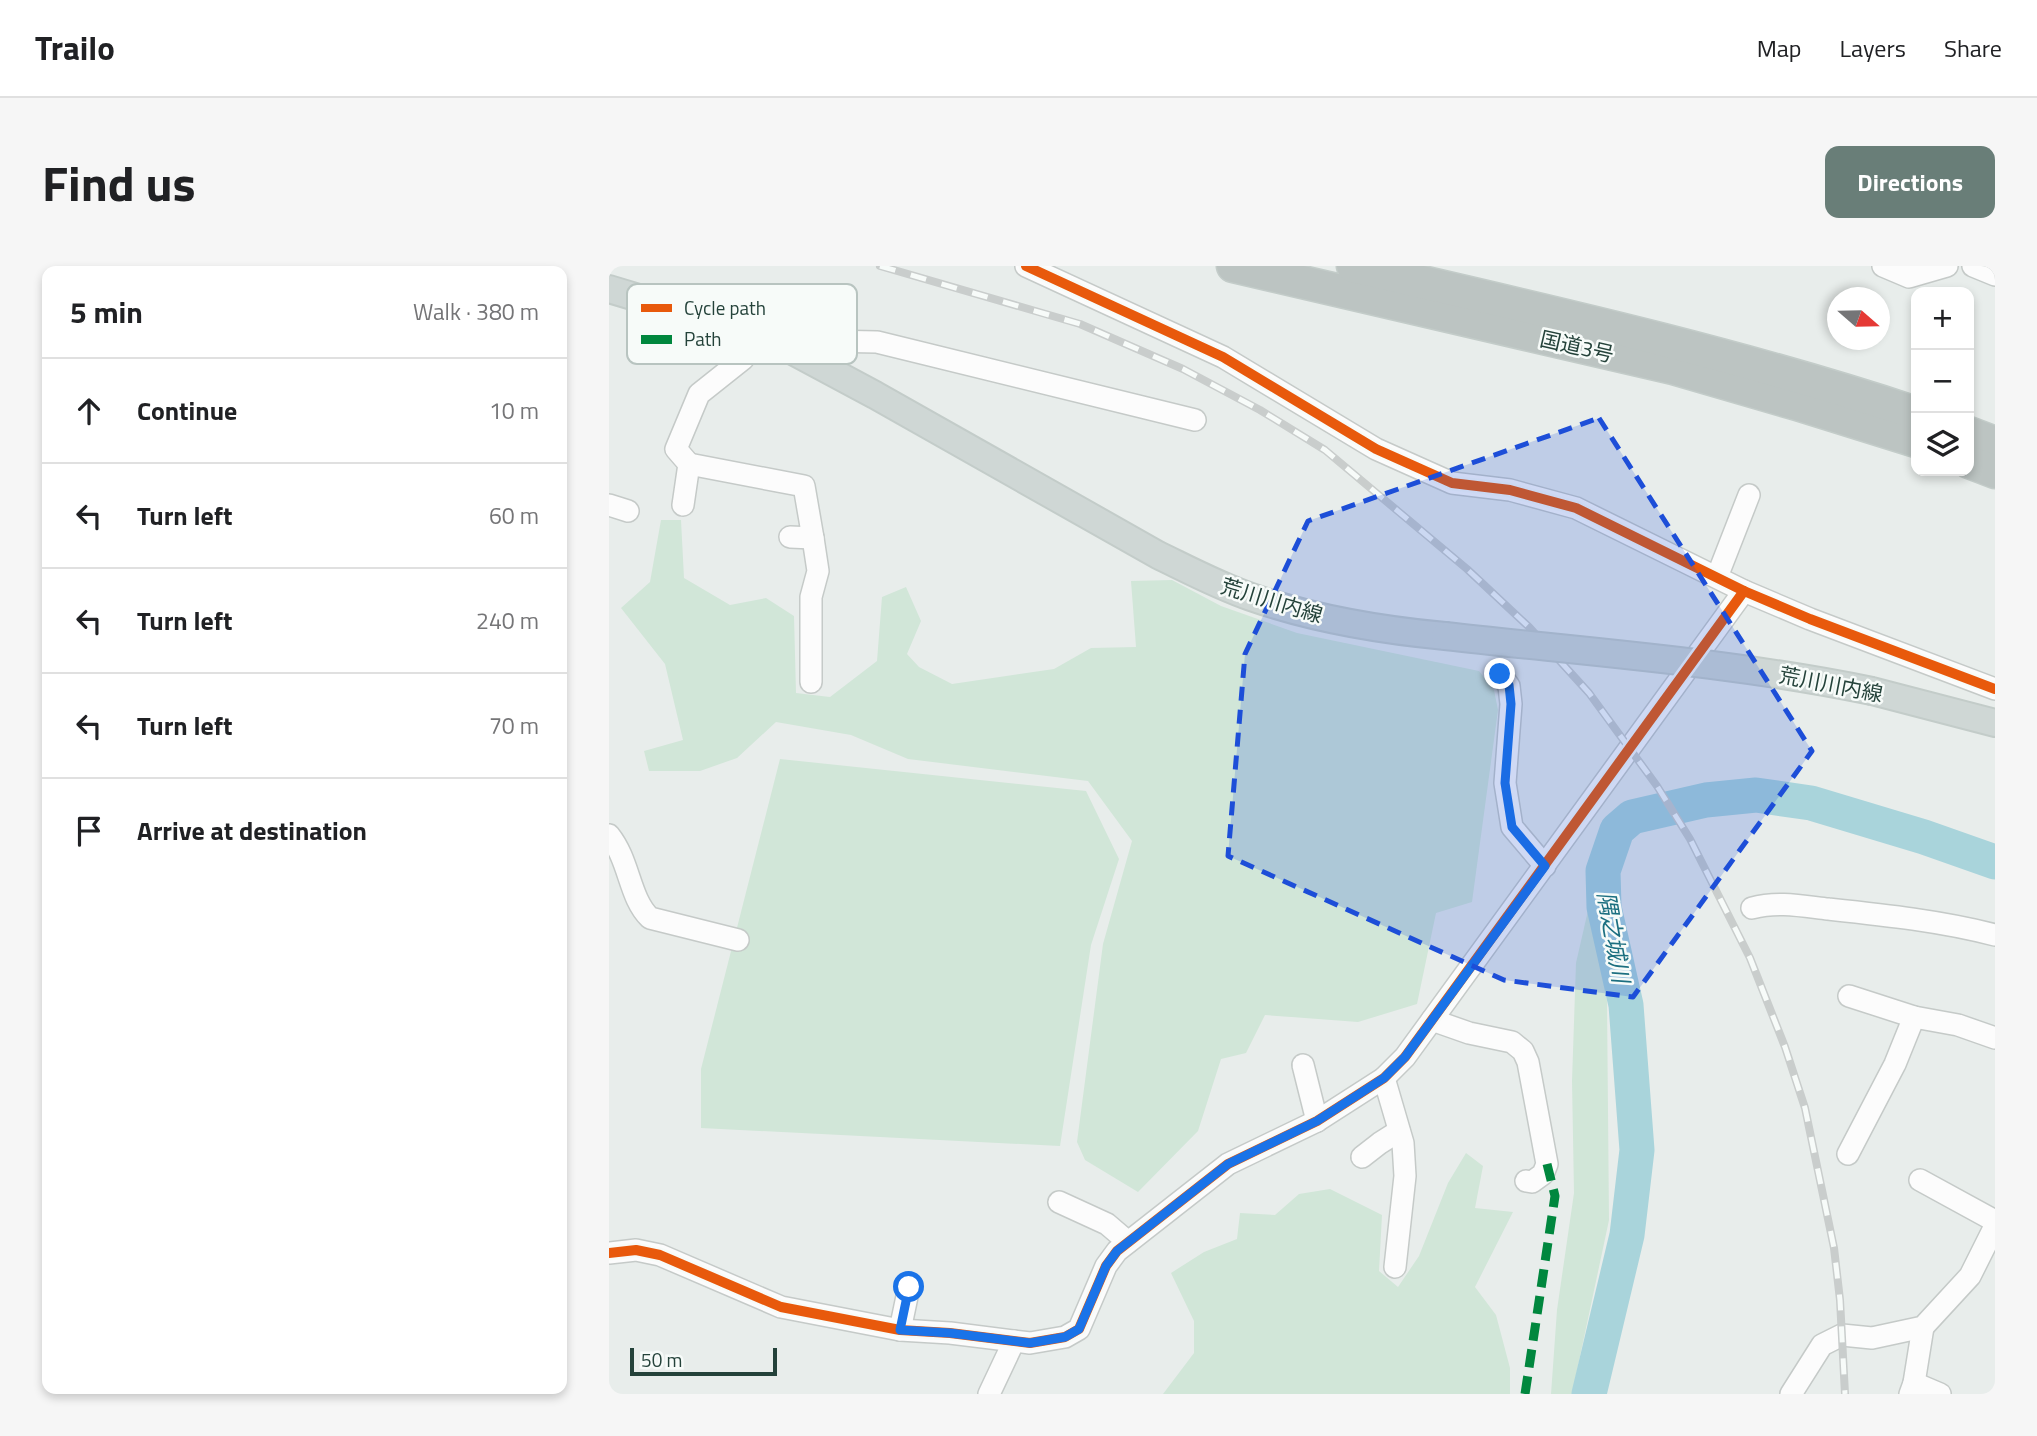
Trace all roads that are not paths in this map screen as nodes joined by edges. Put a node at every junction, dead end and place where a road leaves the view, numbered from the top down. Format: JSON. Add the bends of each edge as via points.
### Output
{"nodes":[{"id":1,"x":1026,"y":266,"type":"edge"},
{"id":2,"x":1233,"y":266,"type":"edge"},
{"id":3,"x":1353,"y":266,"type":"edge"},
{"id":4,"x":1883,"y":266,"type":"edge"},
{"id":5,"x":1947,"y":266,"type":"edge"},
{"id":6,"x":1973,"y":266,"type":"edge"},
{"id":7,"x":1995,"y":275,"type":"edge"},
{"id":8,"x":609,"y":289,"type":"edge"},
{"id":9,"x":627,"y":294,"type":"edge"},
{"id":10,"x":857,"y":342,"type":"edge"},
{"id":11,"x":737,"y":364,"type":"edge"},
{"id":12,"x":816,"y":364,"type":"edge"},
{"id":13,"x":1911,"y":411,"type":"edge"},
{"id":14,"x":1195,"y":420,"type":"dead end"},
{"id":15,"x":1974,"y":435,"type":"edge"},
{"id":16,"x":1911,"y":440,"type":"edge"},
{"id":17,"x":1995,"y":443,"type":"edge"},
{"id":18,"x":689,"y":464,"type":"junction"},
{"id":19,"x":1974,"y":464,"type":"edge"},
{"id":20,"x":1995,"y":472,"type":"edge"},
{"id":21,"x":1749,"y":495,"type":"dead end"},
{"id":22,"x":683,"y":505,"type":"dead end"},
{"id":23,"x":790,"y":537,"type":"dead end"},
{"id":24,"x":813,"y":538,"type":"junction"},
{"id":25,"x":1717,"y":577,"type":"junction"},
{"id":26,"x":1744,"y":591,"type":"junction"},
{"id":27,"x":1500,"y":674,"type":"dead end"},
{"id":28,"x":811,"y":682,"type":"dead end"},
{"id":29,"x":1995,"y":689,"type":"edge"},
{"id":30,"x":1995,"y":723,"type":"edge"},
{"id":31,"x":609,"y":835,"type":"edge"},
{"id":32,"x":1545,"y":866,"type":"junction"},
{"id":33,"x":1752,"y":908,"type":"dead end"},
{"id":34,"x":1995,"y":935,"type":"edge"},
{"id":35,"x":738,"y":940,"type":"dead end"},
{"id":36,"x":1849,"y":996,"type":"dead end"},
{"id":37,"x":1914,"y":1017,"type":"junction"},
{"id":38,"x":1432,"y":1020,"type":"junction"},
{"id":39,"x":1995,"y":1038,"type":"edge"},
{"id":40,"x":1303,"y":1065,"type":"dead end"},
{"id":41,"x":1384,"y":1078,"type":"junction"},
{"id":42,"x":1317,"y":1121,"type":"junction"},
{"id":43,"x":1399,"y":1131,"type":"junction"},
{"id":44,"x":1848,"y":1154,"type":"dead end"},
{"id":45,"x":1362,"y":1157,"type":"dead end"},
{"id":46,"x":1920,"y":1180,"type":"dead end"},
{"id":47,"x":1525,"y":1181,"type":"dead end"},
{"id":48,"x":1059,"y":1202,"type":"dead end"},
{"id":49,"x":1995,"y":1223,"type":"edge"},
{"id":50,"x":1128,"y":1242,"type":"junction"},
{"id":51,"x":609,"y":1253,"type":"edge"},
{"id":52,"x":1395,"y":1267,"type":"dead end"},
{"id":53,"x":909,"y":1287,"type":"dead end"},
{"id":54,"x":1923,"y":1327,"type":"junction"},
{"id":55,"x":900,"y":1330,"type":"junction"},
{"id":56,"x":1014,"y":1341,"type":"junction"},
{"id":57,"x":1912,"y":1388,"type":"edge"},
{"id":58,"x":989,"y":1394,"type":"edge"},
{"id":59,"x":1791,"y":1394,"type":"edge"},
{"id":60,"x":1940,"y":1394,"type":"edge"}],
"edges":[{"from":1,"to":25,"type":"street","via":[[1223,357],[1376,449],[1452,483],[1510,490],[1576,508]]},
{"from":2,"to":16,"type":"highway","name":"国道3号","via":[[1673,368]]},
{"from":3,"to":13,"type":"highway","name":"国道3号","via":[[1679,343]]},
{"from":4,"to":5,"type":"street","via":[[1909,276]]},
{"from":6,"to":7,"type":"street"},
{"from":8,"to":9,"type":"main road","name":"荒川川内線"},
{"from":10,"to":14,"type":"street","via":[[877,342]]},
{"from":11,"to":18,"type":"street","via":[[699,394],[676,449]]},
{"from":12,"to":30,"type":"main road","name":"荒川川内線","bridge":true,"via":[[1158,555],[1251,597],[1397,631],[1799,676]]},
{"from":15,"to":17,"type":"highway"},
{"from":18,"to":22,"type":"street"},
{"from":18,"to":24,"type":"street","via":[[804,486]]},
{"from":19,"to":20,"type":"highway"},
{"from":21,"to":25,"type":"street"},
{"from":23,"to":24,"type":"street"},
{"from":24,"to":28,"type":"street","via":[[818,571],[811,597]]},
{"from":25,"to":26,"type":"street"},
{"from":26,"to":29,"type":"street"},
{"from":26,"to":32,"type":"street"},
{"from":27,"to":32,"type":"street","via":[[1509,685],[1511,704],[1505,783],[1512,827]]},
{"from":31,"to":35,"type":"street","via":[[618,846],[639,907],[650,918]]},
{"from":32,"to":38,"type":"street"},
{"from":33,"to":34,"type":"street","via":[[1769,903],[1859,912]]},
{"from":36,"to":37,"type":"street"},
{"from":37,"to":39,"type":"street"},
{"from":37,"to":44,"type":"street"},
{"from":38,"to":41,"type":"street"},
{"from":38,"to":47,"type":"street","via":[[1512,1042],[1523,1051],[1547,1164],[1543,1174]]},
{"from":40,"to":42,"type":"street"},
{"from":41,"to":42,"type":"street"},
{"from":41,"to":43,"type":"street"},
{"from":42,"to":50,"type":"street","via":[[1228,1164]]},
{"from":43,"to":45,"type":"street"},
{"from":43,"to":52,"type":"street","via":[[1405,1176]]},
{"from":46,"to":49,"type":"street"},
{"from":48,"to":50,"type":"street","via":[[1107,1224]]},
{"from":49,"to":54,"type":"street","via":[[1970,1276]]},
{"from":50,"to":56,"type":"street","via":[[1106,1266],[1079,1329],[1065,1337]]},
{"from":51,"to":55,"type":"street","via":[[636,1250],[660,1255],[781,1307]]},
{"from":53,"to":55,"type":"street"},
{"from":54,"to":57,"type":"street"},
{"from":54,"to":59,"type":"street","via":[[1872,1338],[1842,1335],[1822,1345]]},
{"from":55,"to":56,"type":"street"},
{"from":56,"to":58,"type":"street"},
{"from":57,"to":60,"type":"street"}]}
